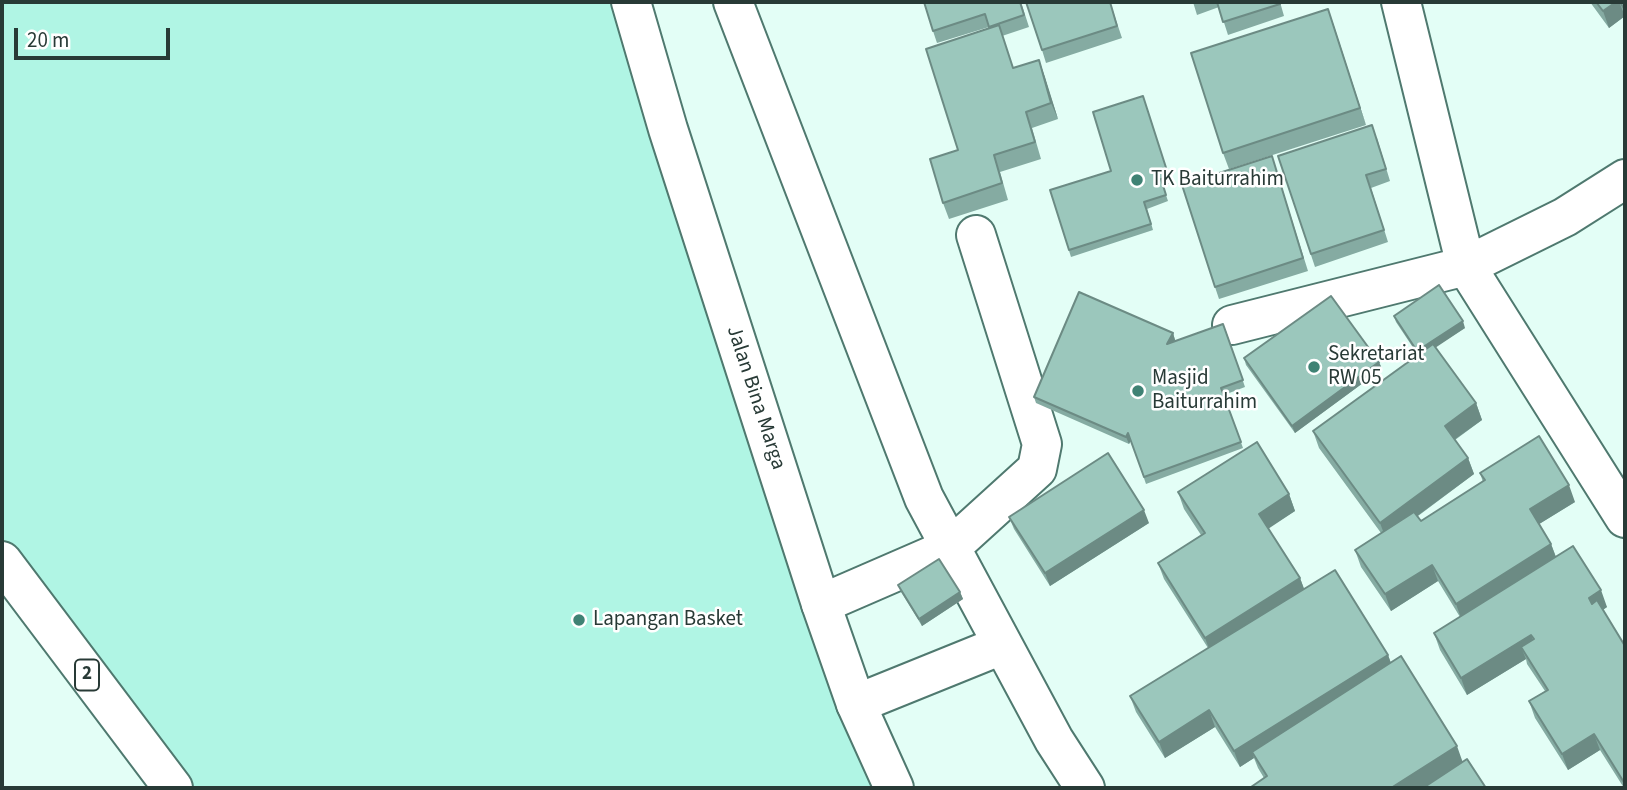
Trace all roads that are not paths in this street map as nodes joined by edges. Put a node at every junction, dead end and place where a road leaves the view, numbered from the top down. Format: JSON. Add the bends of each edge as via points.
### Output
{"nodes":[{"id":1,"x":631,"y":2,"type":"edge"},
{"id":2,"x":733,"y":2,"type":"edge"},
{"id":3,"x":1401,"y":2,"type":"edge"},
{"id":4,"x":1625,"y":180,"type":"edge"},
{"id":5,"x":976,"y":235,"type":"dead end"},
{"id":6,"x":1466,"y":266,"type":"junction"},
{"id":7,"x":1232,"y":325,"type":"dead end"},
{"id":8,"x":1625,"y":518,"type":"edge"},
{"id":9,"x":950,"y":548,"type":"junction"},
{"id":10,"x":2,"y":561,"type":"edge"},
{"id":11,"x":821,"y":604,"type":"junction"},
{"id":12,"x":1002,"y":645,"type":"junction"},
{"id":13,"x":856,"y":704,"type":"junction"},
{"id":14,"x":173,"y":788,"type":"edge"},
{"id":15,"x":894,"y":788,"type":"edge"},
{"id":16,"x":1085,"y":788,"type":"edge"}],
"edges":[{"from":1,"to":11,"type":"main road","name":"Jalan Bina Marga"},
{"from":2,"to":9,"type":"main road","via":[[924,498]]},
{"from":3,"to":6,"type":"main road"},
{"from":4,"to":6,"type":"main road","via":[[1565,217]]},
{"from":5,"to":9,"type":"main road","via":[[1042,444],[1037,469]]},
{"from":6,"to":7,"type":"main road"},
{"from":6,"to":8,"type":"main road"},
{"from":9,"to":11,"type":"main road"},
{"from":9,"to":12,"type":"main road"},
{"from":10,"to":14,"type":"main road","number":"2"},
{"from":11,"to":13,"type":"main road","name":"Jalan Bina Marga"},
{"from":12,"to":13,"type":"main road"},
{"from":12,"to":16,"type":"main road"},
{"from":13,"to":15,"type":"main road","name":"Jalan Bina Marga"}]}
